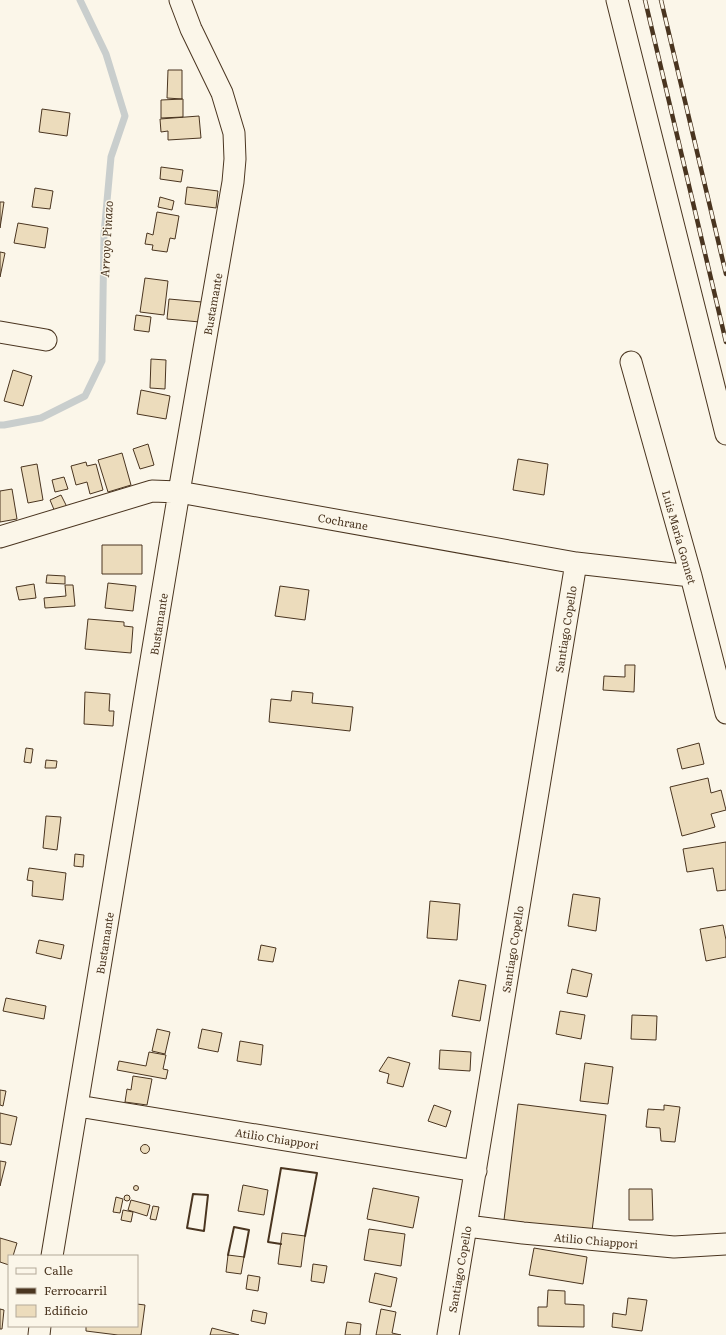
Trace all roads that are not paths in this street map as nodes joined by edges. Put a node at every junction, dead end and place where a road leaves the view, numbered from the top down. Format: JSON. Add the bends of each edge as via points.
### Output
{"nodes":[{"id":1,"x":180,"y":0,"type":"edge"},
{"id":2,"x":617,"y":0,"type":"edge"},
{"id":3,"x":0,"y":332,"type":"edge"},
{"id":4,"x":46,"y":340,"type":"dead end"},
{"id":5,"x":631,"y":362,"type":"dead end"},
{"id":6,"x":726,"y":434,"type":"edge"},
{"id":7,"x":179,"y":492,"type":"junction"},
{"id":8,"x":0,"y":537,"type":"edge"},
{"id":9,"x":576,"y":563,"type":"junction"},
{"id":10,"x":692,"y":576,"type":"junction"},
{"id":11,"x":726,"y":713,"type":"edge"},
{"id":12,"x":78,"y":1106,"type":"junction"},
{"id":13,"x":476,"y":1171,"type":"junction"},
{"id":14,"x":466,"y":1226,"type":"junction"},
{"id":15,"x":726,"y":1244,"type":"edge"},
{"id":16,"x":52,"y":1255,"type":"edge"},
{"id":17,"x":448,"y":1335,"type":"edge"}],
"edges":[{"from":1,"to":7,"type":"street","name":"Bustamante","via":[[222,93],[234,133],[235,159]]},
{"from":2,"to":6,"type":"street"},
{"from":3,"to":4,"type":"street"},
{"from":5,"to":10,"type":"street","name":"Luis María Gonnet"},
{"from":7,"to":8,"type":"street","name":"Cochrane","via":[[152,491]]},
{"from":7,"to":9,"type":"street","name":"Cochrane"},
{"from":7,"to":12,"type":"street","name":"Bustamante"},
{"from":9,"to":10,"type":"street","name":"Cochrane"},
{"from":9,"to":13,"type":"street","name":"Santiago Copello"},
{"from":10,"to":11,"type":"street","name":"Luis María Gonnet"},
{"from":12,"to":13,"type":"street","name":"Atilio Chiappori"},
{"from":12,"to":16,"type":"street","name":"Bustamante"},
{"from":13,"to":14,"type":"street","name":"Santiago Copello"},
{"from":14,"to":15,"type":"street","name":"Atilio Chiappori","via":[[674,1247]]},
{"from":14,"to":17,"type":"street","name":"Santiago Copello"}]}
